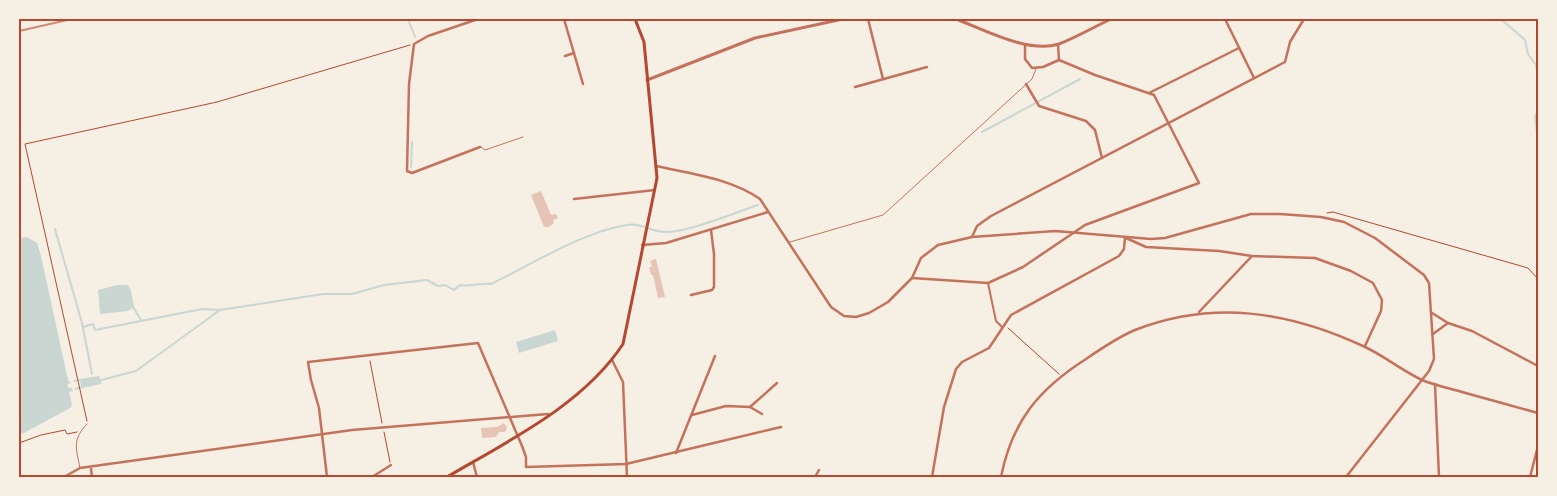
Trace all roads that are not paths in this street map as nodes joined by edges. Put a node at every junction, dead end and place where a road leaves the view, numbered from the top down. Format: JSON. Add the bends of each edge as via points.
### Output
{"nodes":[{"id":1,"x":478,"y":19,"type":"edge"},
{"id":2,"x":564,"y":19,"type":"edge"},
{"id":3,"x":635,"y":19,"type":"edge"},
{"id":4,"x":843,"y":19,"type":"edge"},
{"id":5,"x":868,"y":19,"type":"edge"},
{"id":6,"x":956,"y":19,"type":"edge"},
{"id":7,"x":1111,"y":19,"type":"edge"},
{"id":8,"x":1225,"y":19,"type":"edge"},
{"id":9,"x":1304,"y":19,"type":"edge"},
{"id":10,"x":1025,"y":44,"type":"junction"},
{"id":11,"x":1058,"y":44,"type":"junction"},
{"id":12,"x":1239,"y":48,"type":"junction"},
{"id":13,"x":574,"y":54,"type":"junction"},
{"id":14,"x":565,"y":56,"type":"dead end"},
{"id":15,"x":1059,"y":60,"type":"junction"},
{"id":16,"x":927,"y":66,"type":"dead end"},
{"id":17,"x":1036,"y":69,"type":"junction"},
{"id":18,"x":1254,"y":78,"type":"junction"},
{"id":19,"x":883,"y":79,"type":"junction"},
{"id":20,"x":647,"y":80,"type":"junction"},
{"id":21,"x":583,"y":84,"type":"dead end"},
{"id":22,"x":1026,"y":84,"type":"junction"},
{"id":23,"x":856,"y":87,"type":"dead end"},
{"id":24,"x":1148,"y":93,"type":"junction"},
{"id":25,"x":1168,"y":123,"type":"junction"},
{"id":26,"x":522,"y":137,"type":"dead end"},
{"id":27,"x":480,"y":147,"type":"joint"},
{"id":28,"x":1102,"y":158,"type":"junction"},
{"id":29,"x":656,"y":166,"type":"junction"},
{"id":30,"x":655,"y":190,"type":"junction"},
{"id":31,"x":574,"y":199,"type":"dead end"},
{"id":32,"x":768,"y":212,"type":"junction"},
{"id":33,"x":711,"y":230,"type":"junction"},
{"id":34,"x":1077,"y":233,"type":"junction"},
{"id":35,"x":1125,"y":237,"type":"junction"},
{"id":36,"x":972,"y":238,"type":"junction"},
{"id":37,"x":790,"y":242,"type":"junction"},
{"id":38,"x":642,"y":245,"type":"junction"},
{"id":39,"x":1252,"y":256,"type":"junction"},
{"id":40,"x":912,"y":278,"type":"junction"},
{"id":41,"x":988,"y":283,"type":"junction"},
{"id":42,"x":691,"y":295,"type":"dead end"},
{"id":43,"x":1199,"y":312,"type":"junction"},
{"id":44,"x":1431,"y":313,"type":"junction"},
{"id":45,"x":1448,"y":323,"type":"junction"},
{"id":46,"x":1003,"y":325,"type":"junction"},
{"id":47,"x":1433,"y":334,"type":"junction"},
{"id":48,"x":1365,"y":346,"type":"junction"},
{"id":49,"x":715,"y":356,"type":"dead end"},
{"id":50,"x":612,"y":360,"type":"junction"},
{"id":51,"x":1538,"y":366,"type":"edge"},
{"id":52,"x":1422,"y":380,"type":"junction"},
{"id":53,"x":778,"y":383,"type":"dead end"},
{"id":54,"x":1435,"y":384,"type":"junction"},
{"id":55,"x":750,"y":407,"type":"junction"},
{"id":56,"x":1538,"y":413,"type":"edge"},
{"id":57,"x":548,"y":414,"type":"junction"},
{"id":58,"x":762,"y":414,"type":"dead end"},
{"id":59,"x":692,"y":415,"type":"junction"},
{"id":60,"x":509,"y":417,"type":"junction"},
{"id":61,"x":87,"y":424,"type":"road end"},
{"id":62,"x":781,"y":427,"type":"dead end"},
{"id":63,"x":321,"y":435,"type":"junction"},
{"id":64,"x":517,"y":435,"type":"junction"},
{"id":65,"x":1538,"y":446,"type":"edge"},
{"id":66,"x":676,"y":453,"type":"junction"},
{"id":67,"x":473,"y":462,"type":"junction"},
{"id":68,"x":626,"y":464,"type":"junction"},
{"id":69,"x":391,"y":465,"type":"road end"},
{"id":70,"x":80,"y":468,"type":"junction"},
{"id":71,"x":91,"y":469,"type":"junction"},
{"id":72,"x":819,"y":470,"type":"dead end"},
{"id":73,"x":64,"y":477,"type":"edge"},
{"id":74,"x":92,"y":477,"type":"edge"},
{"id":75,"x":327,"y":477,"type":"edge"},
{"id":76,"x":372,"y":477,"type":"edge"},
{"id":77,"x":447,"y":477,"type":"edge"},
{"id":78,"x":477,"y":477,"type":"edge"},
{"id":79,"x":627,"y":477,"type":"edge"},
{"id":80,"x":815,"y":477,"type":"edge"},
{"id":81,"x":932,"y":477,"type":"edge"},
{"id":82,"x":1001,"y":477,"type":"edge"},
{"id":83,"x":1346,"y":477,"type":"edge"},
{"id":84,"x":1439,"y":477,"type":"edge"},
{"id":85,"x":1530,"y":477,"type":"edge"}],
"edges":[{"from":1,"to":27,"type":"street","via":[[414,44],[409,84],[408,173]]},
{"from":2,"to":13,"type":"street"},
{"from":3,"to":20,"type":"main road","via":[[644,42]]},
{"from":4,"to":20,"type":"street","via":[[755,38]]},
{"from":5,"to":19,"type":"street"},
{"from":6,"to":10,"type":"street"},
{"from":7,"to":11,"type":"street"},
{"from":8,"to":12,"type":"street"},
{"from":9,"to":18,"type":"street","via":[[1290,42],[1284,62]]},
{"from":10,"to":11,"type":"street","via":[[1040,47]]},
{"from":10,"to":17,"type":"street","via":[[1025,59]]},
{"from":11,"to":15,"type":"street"},
{"from":12,"to":18,"type":"street"},
{"from":12,"to":24,"type":"street"},
{"from":13,"to":14,"type":"street"},
{"from":13,"to":21,"type":"street"},
{"from":15,"to":17,"type":"street"},
{"from":15,"to":24,"type":"street"},
{"from":16,"to":19,"type":"street"},
{"from":17,"to":22,"type":"lane"},
{"from":18,"to":25,"type":"street"},
{"from":19,"to":23,"type":"street"},
{"from":20,"to":29,"type":"main road"},
{"from":22,"to":28,"type":"street","via":[[1039,106],[1092,125]]},
{"from":22,"to":37,"type":"lane","via":[[883,215]]},
{"from":24,"to":25,"type":"street","via":[[1154,95]]},
{"from":25,"to":28,"type":"street"},
{"from":25,"to":34,"type":"street","via":[[1199,183],[1084,225]]},
{"from":26,"to":27,"type":"lane","via":[[485,150]]},
{"from":28,"to":36,"type":"street","via":[[991,216],[977,226]]},
{"from":29,"to":30,"type":"main road"},
{"from":29,"to":32,"type":"street","via":[[729,182],[760,199]]},
{"from":30,"to":31,"type":"street"},
{"from":30,"to":38,"type":"main road"},
{"from":32,"to":33,"type":"street"},
{"from":32,"to":37,"type":"street"},
{"from":33,"to":38,"type":"street","via":[[666,243]]},
{"from":33,"to":42,"type":"street","via":[[714,287]]},
{"from":34,"to":35,"type":"street"},
{"from":34,"to":36,"type":"street","via":[[1055,230]]},
{"from":34,"to":41,"type":"street","via":[[1024,267]]},
{"from":35,"to":39,"type":"street","via":[[1146,248]]},
{"from":35,"to":44,"type":"street","via":[[1164,238],[1252,214],[1321,218],[1348,224],[1417,267],[1429,283]]},
{"from":35,"to":46,"type":"street","via":[[1124,249],[1119,256],[1011,315]]},
{"from":36,"to":40,"type":"street","via":[[938,246],[921,258]]},
{"from":37,"to":40,"type":"street","via":[[831,307],[844,316],[869,313],[888,302]]},
{"from":38,"to":50,"type":"main road","via":[[622,344]]},
{"from":39,"to":43,"type":"street"},
{"from":39,"to":48,"type":"street","via":[[1315,258],[1374,282],[1382,300],[1381,311]]},
{"from":40,"to":41,"type":"street"},
{"from":41,"to":46,"type":"street","via":[[996,321]]},
{"from":43,"to":48,"type":"street","via":[[1287,318]]},
{"from":43,"to":82,"type":"street","via":[[1135,330],[1061,376],[1031,404],[1007,450]]},
{"from":44,"to":45,"type":"street"},
{"from":44,"to":47,"type":"street"},
{"from":45,"to":47,"type":"street"},
{"from":45,"to":51,"type":"street","via":[[1472,331]]},
{"from":46,"to":81,"type":"street","via":[[989,348],[962,362],[952,375]]},
{"from":47,"to":52,"type":"street","via":[[1434,359]]},
{"from":48,"to":52,"type":"street"},
{"from":49,"to":59,"type":"street"},
{"from":50,"to":57,"type":"main road"},
{"from":50,"to":68,"type":"street","via":[[623,382]]},
{"from":52,"to":54,"type":"street"},
{"from":52,"to":83,"type":"street"},
{"from":53,"to":55,"type":"street"},
{"from":54,"to":56,"type":"street"},
{"from":54,"to":84,"type":"street"},
{"from":55,"to":58,"type":"street"},
{"from":55,"to":59,"type":"street","via":[[726,406]]},
{"from":57,"to":60,"type":"street"},
{"from":57,"to":64,"type":"main road"},
{"from":59,"to":66,"type":"street"},
{"from":60,"to":63,"type":"street"},
{"from":60,"to":63,"type":"street","via":[[478,344],[308,362],[319,408]]},
{"from":60,"to":64,"type":"street"},
{"from":61,"to":70,"type":"lane","via":[[77,436]]},
{"from":62,"to":66,"type":"street"},
{"from":63,"to":71,"type":"street"},
{"from":63,"to":75,"type":"street"},
{"from":64,"to":67,"type":"main road"},
{"from":64,"to":68,"type":"street","via":[[526,457],[526,467]]},
{"from":65,"to":85,"type":"street"},
{"from":66,"to":68,"type":"street"},
{"from":67,"to":77,"type":"main road"},
{"from":67,"to":78,"type":"street"},
{"from":68,"to":79,"type":"street"},
{"from":69,"to":76,"type":"street"},
{"from":70,"to":71,"type":"street"},
{"from":70,"to":73,"type":"street"},
{"from":71,"to":74,"type":"street"},
{"from":72,"to":80,"type":"street"}]}
